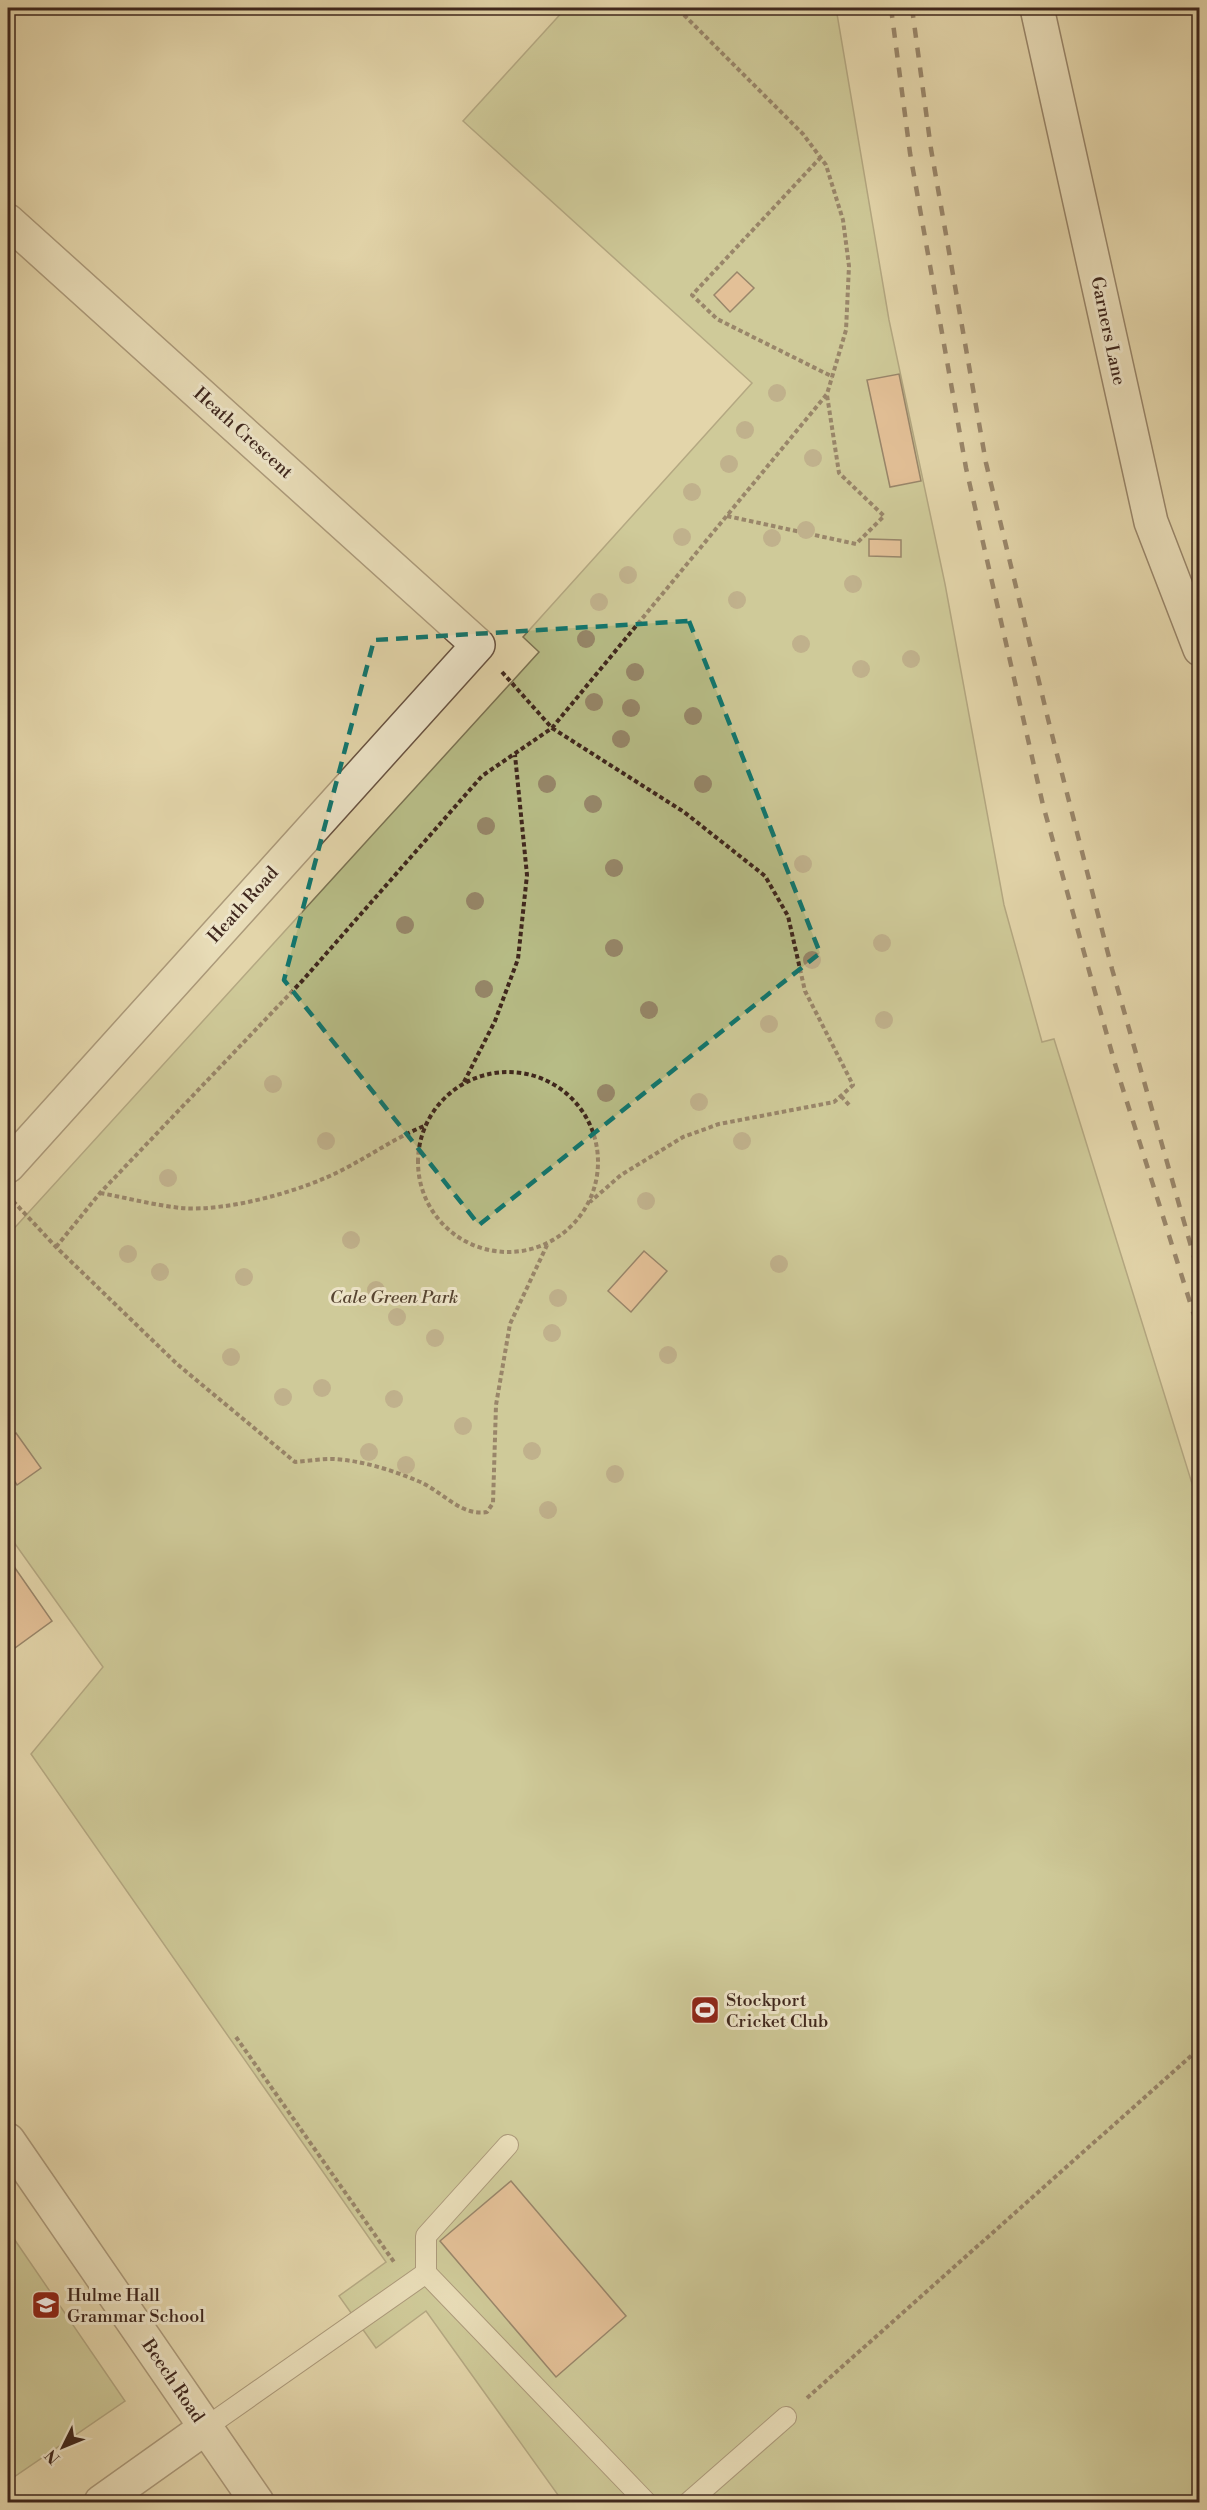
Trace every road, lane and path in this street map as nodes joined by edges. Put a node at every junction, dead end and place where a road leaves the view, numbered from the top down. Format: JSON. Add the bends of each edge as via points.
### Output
{"nodes":[{"id":1,"x":677,"y":8,"type":"edge"},
{"id":2,"x":1037,"y":8,"type":"edge"},
{"id":3,"x":821,"y":157,"type":"junction"},
{"id":4,"x":8,"y":221,"type":"edge"},
{"id":5,"x":832,"y":377,"type":"junction"},
{"id":6,"x":827,"y":394,"type":"junction"},
{"id":7,"x":727,"y":516,"type":"junction"},
{"id":8,"x":478,"y":645,"type":"junction"},
{"id":9,"x":1200,"y":649,"type":"edge"},
{"id":10,"x":552,"y":728,"type":"junction"},
{"id":11,"x":515,"y":754,"type":"junction"},
{"id":12,"x":464,"y":1082,"type":"junction"},
{"id":13,"x":841,"y":1096,"type":"junction"},
{"id":14,"x":850,"y":1106,"type":"dead end"},
{"id":15,"x":425,"y":1126,"type":"junction"},
{"id":16,"x":8,"y":1166,"type":"edge"},
{"id":17,"x":100,"y":1193,"type":"junction"},
{"id":18,"x":8,"y":1194,"type":"edge"},
{"id":19,"x":590,"y":1202,"type":"junction"},
{"id":20,"x":548,"y":1243,"type":"junction"},
{"id":21,"x":56,"y":1247,"type":"junction"},
{"id":22,"x":236,"y":2037,"type":"dead end"},
{"id":23,"x":1200,"y":2048,"type":"edge"},
{"id":24,"x":8,"y":2140,"type":"edge"},
{"id":25,"x":508,"y":2145,"type":"dead end"},
{"id":26,"x":418,"y":2278,"type":"junction"},
{"id":27,"x":786,"y":2417,"type":"joint"},
{"id":28,"x":205,"y":2428,"type":"junction"},
{"id":29,"x":101,"y":2502,"type":"edge"},
{"id":30,"x":257,"y":2502,"type":"edge"},
{"id":31,"x":646,"y":2502,"type":"edge"},
{"id":32,"x":689,"y":2502,"type":"edge"}],
"edges":[{"from":1,"to":3,"type":"path","via":[[803,134]]},
{"from":2,"to":9,"type":"street","name":"Garners Lane","via":[[1151,522]]},
{"from":3,"to":5,"type":"path","via":[[843,220],[849,266],[846,330]]},
{"from":3,"to":5,"type":"path","via":[[692,295],[717,318]]},
{"from":4,"to":8,"type":"street","name":"Heath Crescent"},
{"from":5,"to":6,"type":"path"},
{"from":6,"to":7,"type":"path"},
{"from":6,"to":7,"type":"path","via":[[839,473],[884,516],[856,544]]},
{"from":7,"to":10,"type":"path"},
{"from":8,"to":10,"type":"path"},
{"from":8,"to":16,"type":"street","name":"Heath Road"},
{"from":10,"to":11,"type":"path"},
{"from":10,"to":13,"type":"path","via":[[684,812],[765,876],[788,916],[805,991],[854,1085]]},
{"from":11,"to":12,"type":"path","via":[[527,875],[518,959],[495,1022]]},
{"from":11,"to":17,"type":"path","via":[[482,776],[303,980]]},
{"from":12,"to":15,"type":"path","via":[[442,1100]]},
{"from":12,"to":19,"type":"path","via":[[491,1073],[519,1072],[547,1080],[571,1096],[588,1119],[597,1146],[598,1174]]},
{"from":13,"to":14,"type":"path"},
{"from":13,"to":19,"type":"path","via":[[834,1102],[719,1124],[683,1137],[621,1174]]},
{"from":15,"to":17,"type":"path","via":[[396,1138],[344,1170],[304,1186],[227,1206],[182,1208]]},
{"from":15,"to":20,"type":"path","via":[[418,1157],[422,1187],[443,1223],[458,1237],[486,1250],[518,1252]]},
{"from":17,"to":21,"type":"path"},
{"from":18,"to":21,"type":"path"},
{"from":19,"to":20,"type":"path","via":[[573,1225]]},
{"from":20,"to":21,"type":"path","via":[[510,1324],[496,1405],[493,1503],[487,1512],[476,1514],[420,1481],[376,1467],[333,1459],[295,1462],[177,1364]]},
{"from":22,"to":26,"type":"path"},
{"from":23,"to":27,"type":"path"},
{"from":24,"to":28,"type":"street","name":"Beech Road"},
{"from":25,"to":26,"type":"lane","via":[[426,2236]]},
{"from":26,"to":28,"type":"lane"},
{"from":26,"to":31,"type":"lane"},
{"from":27,"to":32,"type":"lane"},
{"from":28,"to":29,"type":"street"},
{"from":28,"to":30,"type":"street","name":"Beech Road"}]}
